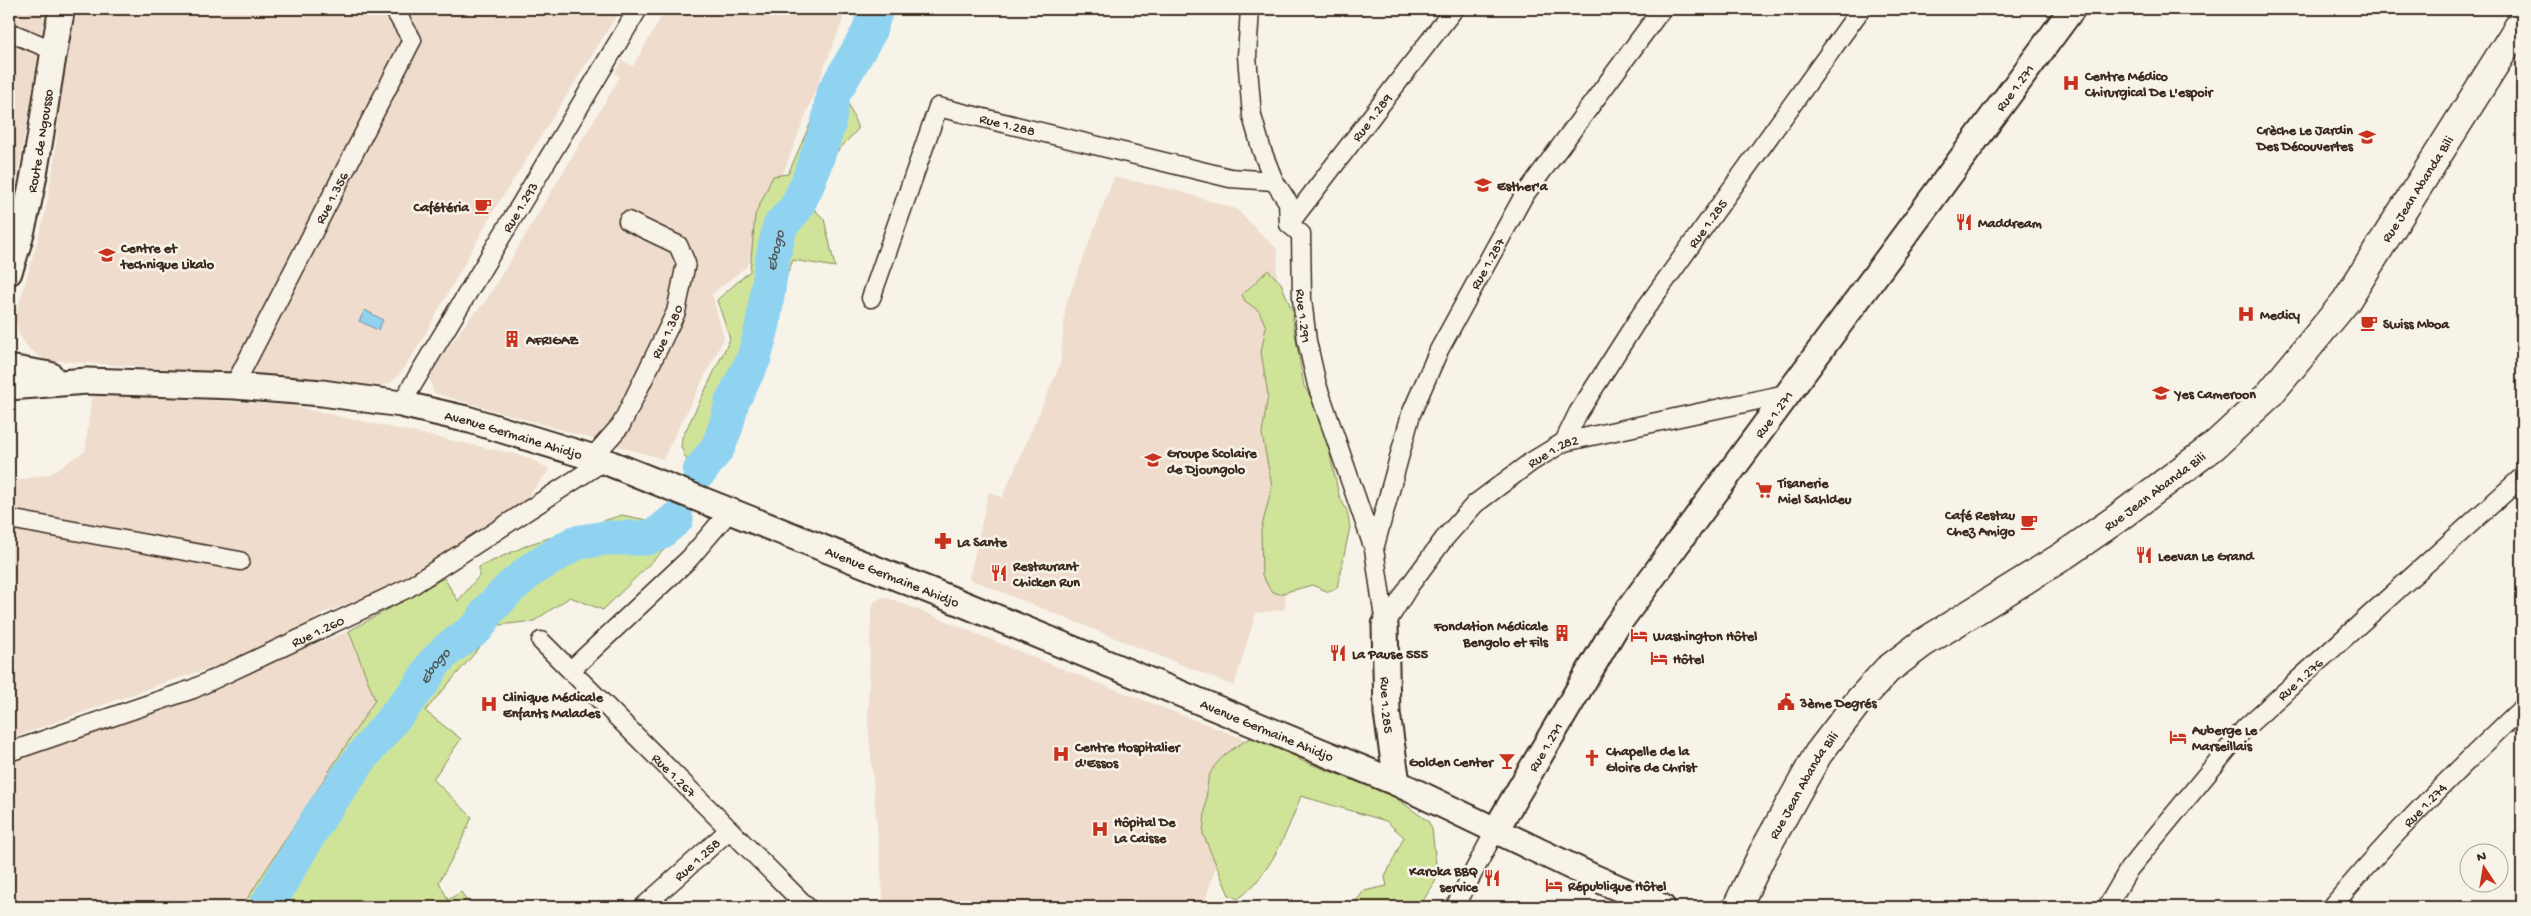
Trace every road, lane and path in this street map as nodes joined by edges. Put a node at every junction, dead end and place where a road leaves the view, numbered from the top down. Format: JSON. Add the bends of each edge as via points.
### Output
{"nodes":[{"id":1,"x":62,"y":9,"type":"edge"},
{"id":2,"x":394,"y":9,"type":"edge"},
{"id":3,"x":638,"y":9,"type":"edge"},
{"id":4,"x":1250,"y":9,"type":"edge"},
{"id":5,"x":1454,"y":9,"type":"edge"},
{"id":6,"x":1662,"y":9,"type":"edge"},
{"id":7,"x":1862,"y":9,"type":"edge"},
{"id":8,"x":2072,"y":9,"type":"edge"},
{"id":9,"x":2522,"y":21,"type":"edge"},
{"id":10,"x":9,"y":32,"type":"edge"},
{"id":11,"x":53,"y":50,"type":"junction"},
{"id":12,"x":1274,"y":181,"type":"junction"},
{"id":13,"x":628,"y":222,"type":"dead end"},
{"id":14,"x":1289,"y":224,"type":"junction"},
{"id":15,"x":9,"y":272,"type":"edge"},
{"id":16,"x":871,"y":298,"type":"dead end"},
{"id":17,"x":9,"y":368,"type":"edge"},
{"id":18,"x":87,"y":381,"type":"junction"},
{"id":19,"x":234,"y":386,"type":"junction"},
{"id":20,"x":9,"y":387,"type":"edge"},
{"id":21,"x":1791,"y":393,"type":"junction"},
{"id":22,"x":401,"y":404,"type":"junction"},
{"id":23,"x":1564,"y":442,"type":"junction"},
{"id":24,"x":598,"y":460,"type":"junction"},
{"id":25,"x":2522,"y":477,"type":"edge"},
{"id":26,"x":730,"y":511,"type":"junction"},
{"id":27,"x":9,"y":519,"type":"edge"},
{"id":28,"x":1374,"y":549,"type":"junction"},
{"id":29,"x":240,"y":561,"type":"dead end"},
{"id":30,"x":1385,"y":625,"type":"junction"},
{"id":31,"x":541,"y":641,"type":"dead end"},
{"id":32,"x":571,"y":670,"type":"junction"},
{"id":33,"x":2522,"y":708,"type":"edge"},
{"id":34,"x":9,"y":752,"type":"edge"},
{"id":35,"x":1397,"y":784,"type":"junction"},
{"id":36,"x":728,"y":831,"type":"junction"},
{"id":37,"x":1495,"y":831,"type":"junction"},
{"id":38,"x":643,"y":907,"type":"edge"},
{"id":39,"x":806,"y":907,"type":"edge"},
{"id":40,"x":1455,"y":907,"type":"edge"},
{"id":41,"x":1662,"y":907,"type":"edge"},
{"id":42,"x":1737,"y":907,"type":"edge"},
{"id":43,"x":2107,"y":907,"type":"edge"},
{"id":44,"x":2332,"y":907,"type":"edge"}],
"edges":[{"from":1,"to":11,"type":"main road","name":"Route de Ngousso"},
{"from":2,"to":19,"type":"street","name":"Rue 1.356","via":[[412,40]]},
{"from":3,"to":22,"type":"street","name":"Rue 1.293"},
{"from":4,"to":12,"type":"street","name":"Rue 1.291","via":[[1247,56],[1252,116]]},
{"from":5,"to":14,"type":"street","name":"Rue 1.289"},
{"from":6,"to":28,"type":"street","name":"Rue 1.287","via":[[1523,197],[1439,350],[1411,414]]},
{"from":7,"to":23,"type":"street","name":"Rue 1.285","via":[[1640,316],[1578,413]]},
{"from":8,"to":21,"type":"main road","name":"Rue 1.271"},
{"from":9,"to":42,"type":"main road","name":"Rue Jean Abanda Bili","via":[[2346,301],[2268,396],[2214,446],[2115,520],[1923,643],[1887,670],[1818,754]]},
{"from":10,"to":11,"type":"street"},
{"from":11,"to":15,"type":"main road","name":"Route de Ngousso","via":[[32,182]]},
{"from":12,"to":14,"type":"street","name":"Rue 1.291","via":[[1288,202]]},
{"from":12,"to":16,"type":"street","name":"Rue 1.288","via":[[1230,178],[938,107]]},
{"from":13,"to":24,"type":"street","name":"Rue 1.380","via":[[678,245],[686,263],[676,312],[621,425]]},
{"from":14,"to":28,"type":"street","name":"Rue 1.291","via":[[1301,234],[1303,308],[1317,385]]},
{"from":17,"to":18,"type":"main road","name":"Avenue Germaine Ahidjo"},
{"from":18,"to":19,"type":"main road","name":"Avenue Germaine Ahidjo"},
{"from":18,"to":20,"type":"main road","name":"Avenue Germaine Ahidjo"},
{"from":19,"to":22,"type":"main road","name":"Avenue Germaine Ahidjo"},
{"from":21,"to":23,"type":"street","name":"Rue 1.282"},
{"from":21,"to":37,"type":"main road","name":"Rue 1.271","via":[[1615,628]]},
{"from":22,"to":24,"type":"main road","name":"Avenue Germaine Ahidjo","via":[[470,420]]},
{"from":23,"to":30,"type":"street","name":"Rue 1.282","via":[[1475,504],[1444,539]]},
{"from":24,"to":26,"type":"main road","name":"Avenue Germaine Ahidjo"},
{"from":24,"to":34,"type":"street","name":"Rue 1.260","via":[[408,588],[193,689]]},
{"from":25,"to":43,"type":"street","name":"Rue 1.276","via":[[2245,728],[2129,869]]},
{"from":26,"to":32,"type":"street","via":[[689,559]]},
{"from":26,"to":35,"type":"main road","name":"Avenue Germaine Ahidjo"},
{"from":27,"to":29,"type":"street"},
{"from":28,"to":30,"type":"street","name":"Rue 1.291"},
{"from":30,"to":35,"type":"main road","name":"Rue 1.285","via":[[1387,713]]},
{"from":31,"to":32,"type":"street","name":"Rue 1.267"},
{"from":32,"to":36,"type":"street","name":"Rue 1.267"},
{"from":33,"to":44,"type":"street","name":"Rue 1.274","via":[[2469,759]]},
{"from":35,"to":37,"type":"main road","name":"Avenue Germaine Ahidjo"},
{"from":36,"to":38,"type":"street","name":"Rue 1.258"},
{"from":36,"to":39,"type":"street","name":"Rue 1.267"},
{"from":37,"to":40,"type":"street"},
{"from":37,"to":41,"type":"main road","name":"Avenue Germaine Ahidjo"}]}
